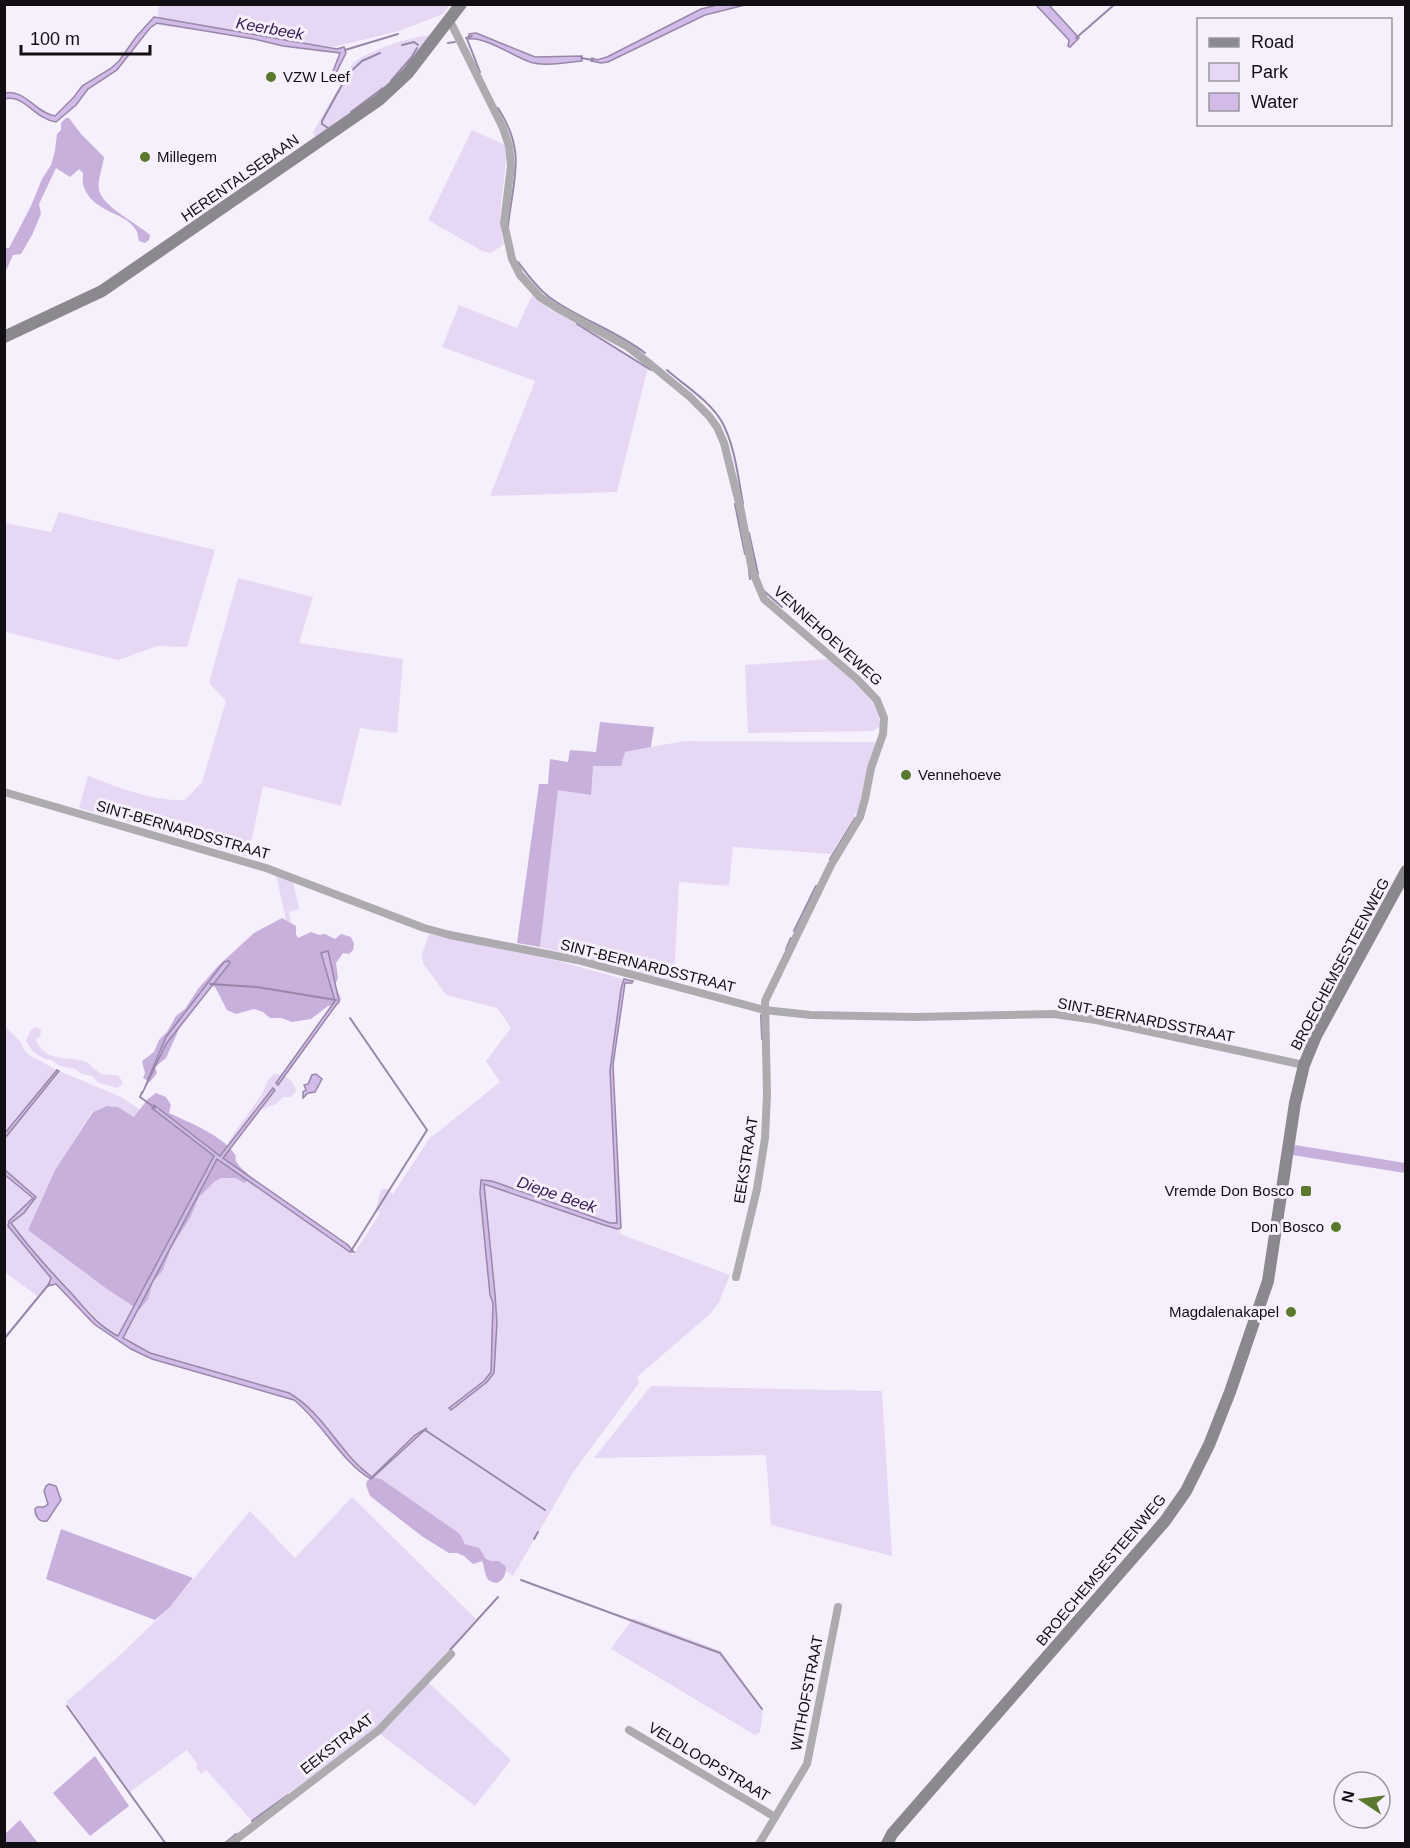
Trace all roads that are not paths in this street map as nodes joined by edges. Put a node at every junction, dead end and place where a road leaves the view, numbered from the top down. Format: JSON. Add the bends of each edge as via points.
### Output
{"nodes":[{"id":1,"x":460,"y":4,"type":"edge"},
{"id":2,"x":449,"y":19,"type":"junction"},
{"id":3,"x":4,"y":337,"type":"edge"},
{"id":4,"x":4,"y":792,"type":"edge"},
{"id":5,"x":1406,"y":871,"type":"edge"},
{"id":6,"x":764,"y":1010,"type":"junction"},
{"id":7,"x":1304,"y":1065,"type":"junction"},
{"id":8,"x":736,"y":1277,"type":"dead end"},
{"id":9,"x":838,"y":1607,"type":"dead end"},
{"id":10,"x":451,"y":1654,"type":"dead end"},
{"id":11,"x":629,"y":1730,"type":"dead end"},
{"id":12,"x":775,"y":1817,"type":"junction"},
{"id":13,"x":230,"y":1844,"type":"edge"},
{"id":14,"x":759,"y":1844,"type":"edge"},
{"id":15,"x":887,"y":1844,"type":"edge"}],
"edges":[{"from":1,"to":2,"type":"street","name":"HERENTALSEBAAN"},
{"from":2,"to":3,"type":"street","name":"HERENTALSEBAAN","via":[[408,73],[378,100],[102,291]]},
{"from":2,"to":6,"type":"street","name":"VENNEHOEVEWEG","via":[[509,146],[511,166],[504,223],[520,275],[548,302],[628,347],[709,416],[724,443],[752,570],[764,599],[857,679],[877,700],[884,718],[860,817],[825,876],[769,991]]},
{"from":4,"to":6,"type":"street","name":"SINT-BERNARDSSTRAAT","via":[[266,868],[424,928],[577,960]]},
{"from":5,"to":7,"type":"street","name":"BROECHEMSESTEENWEG"},
{"from":6,"to":7,"type":"street","name":"SINT-BERNARDSSTRAAT","via":[[916,1017],[1054,1014]]},
{"from":6,"to":8,"type":"street","name":"EEKSTRAAT","via":[[765,1138]]},
{"from":7,"to":15,"type":"street","name":"BROECHEMSESTEENWEG","via":[[1294,1103],[1268,1281],[1230,1392],[1195,1476],[1165,1521]]},
{"from":9,"to":12,"type":"street","name":"WITHOFSTRAAT","via":[[807,1764]]},
{"from":10,"to":13,"type":"street","name":"EEKSTRAAT","via":[[379,1730]]},
{"from":11,"to":12,"type":"street","name":"VELDLOOPSTRAAT"},
{"from":12,"to":14,"type":"street","name":"WITHOFSTRAAT"}]}
